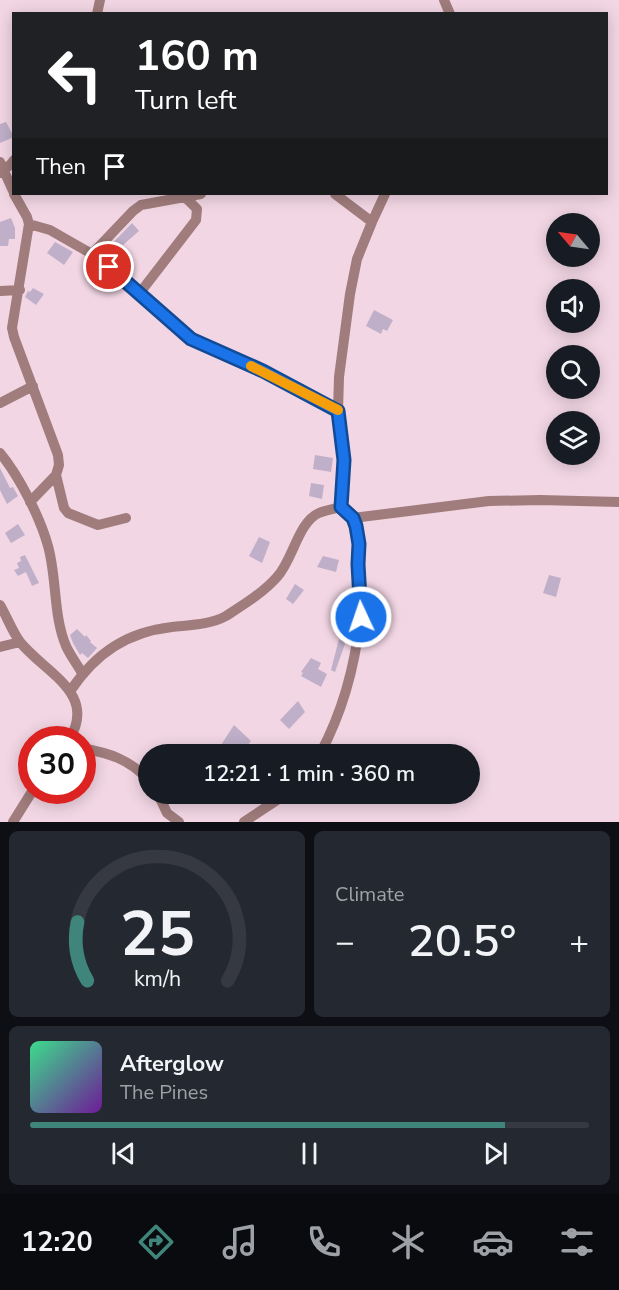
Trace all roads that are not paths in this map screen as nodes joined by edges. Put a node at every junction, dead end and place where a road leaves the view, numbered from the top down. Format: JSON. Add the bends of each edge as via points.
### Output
{"nodes":[{"id":1,"x":1,"y":169,"type":"edge"},
{"id":2,"x":12,"y":189,"type":"edge"},
{"id":3,"x":15,"y":195,"type":"edge"},
{"id":4,"x":196,"y":195,"type":"edge"},
{"id":5,"x":337,"y":195,"type":"edge"},
{"id":6,"x":385,"y":195,"type":"edge"},
{"id":7,"x":185,"y":197,"type":"junction"},
{"id":8,"x":372,"y":222,"type":"junction"},
{"id":9,"x":29,"y":224,"type":"junction"},
{"id":10,"x":92,"y":254,"type":"junction"},
{"id":11,"x":20,"y":290,"type":"junction"},
{"id":12,"x":0,"y":291,"type":"edge"},
{"id":13,"x":140,"y":294,"type":"junction"},
{"id":14,"x":33,"y":386,"type":"junction"},
{"id":15,"x":0,"y":403,"type":"edge"},
{"id":16,"x":338,"y":411,"type":"junction"},
{"id":17,"x":0,"y":453,"type":"edge"},
{"id":18,"x":56,"y":475,"type":"junction"},
{"id":19,"x":30,"y":502,"type":"junction"},
{"id":20,"x":619,"y":502,"type":"edge"},
{"id":21,"x":341,"y":507,"type":"junction"},
{"id":22,"x":126,"y":518,"type":"dead end"},
{"id":23,"x":353,"y":518,"type":"junction"},
{"id":24,"x":0,"y":605,"type":"edge"},
{"id":25,"x":20,"y":642,"type":"junction"},
{"id":26,"x":0,"y":647,"type":"edge"},
{"id":27,"x":82,"y":673,"type":"junction"},
{"id":28,"x":71,"y":690,"type":"junction"},
{"id":29,"x":74,"y":726,"type":"edge"},
{"id":30,"x":325,"y":744,"type":"edge"},
{"id":31,"x":96,"y":751,"type":"edge"},
{"id":32,"x":138,"y":769,"type":"edge"},
{"id":33,"x":24,"y":804,"type":"edge"},
{"id":34,"x":163,"y":804,"type":"edge"},
{"id":35,"x":271,"y":804,"type":"edge"},
{"id":36,"x":13,"y":822,"type":"edge"},
{"id":37,"x":179,"y":822,"type":"edge"},
{"id":38,"x":244,"y":822,"type":"edge"}],
"edges":[{"from":1,"to":2,"type":"street"},
{"from":3,"to":9,"type":"street"},
{"from":4,"to":7,"type":"street"},
{"from":5,"to":8,"type":"street"},
{"from":6,"to":8,"type":"street"},
{"from":7,"to":10,"type":"street","via":[[141,205]]},
{"from":7,"to":13,"type":"street","via":[[196,208],[196,220]]},
{"from":8,"to":16,"type":"street","via":[[357,260],[350,294]]},
{"from":9,"to":10,"type":"street","via":[[50,230]]},
{"from":9,"to":11,"type":"street"},
{"from":10,"to":13,"type":"street"},
{"from":11,"to":12,"type":"street"},
{"from":11,"to":14,"type":"street","via":[[12,328]]},
{"from":13,"to":16,"type":"street","via":[[191,339]]},
{"from":14,"to":15,"type":"street"},
{"from":14,"to":18,"type":"street","via":[[58,455]]},
{"from":16,"to":21,"type":"street","via":[[344,460]]},
{"from":17,"to":19,"type":"street"},
{"from":18,"to":19,"type":"street"},
{"from":18,"to":22,"type":"street","via":[[68,513],[98,525]]},
{"from":19,"to":27,"type":"street","via":[[48,545],[66,646]]},
{"from":20,"to":23,"type":"street","via":[[489,501]]},
{"from":21,"to":23,"type":"street"},
{"from":21,"to":27,"type":"street","via":[[308,520],[276,578],[223,618],[123,640]]},
{"from":23,"to":30,"type":"street","via":[[359,544],[361,617],[339,714]]},
{"from":24,"to":25,"type":"street"},
{"from":25,"to":26,"type":"street"},
{"from":25,"to":28,"type":"street"},
{"from":27,"to":28,"type":"street"},
{"from":28,"to":29,"type":"street","via":[[78,705]]},
{"from":31,"to":32,"type":"street","via":[[120,757]]},
{"from":33,"to":36,"type":"street"},
{"from":34,"to":37,"type":"street"},
{"from":35,"to":38,"type":"street"}]}
